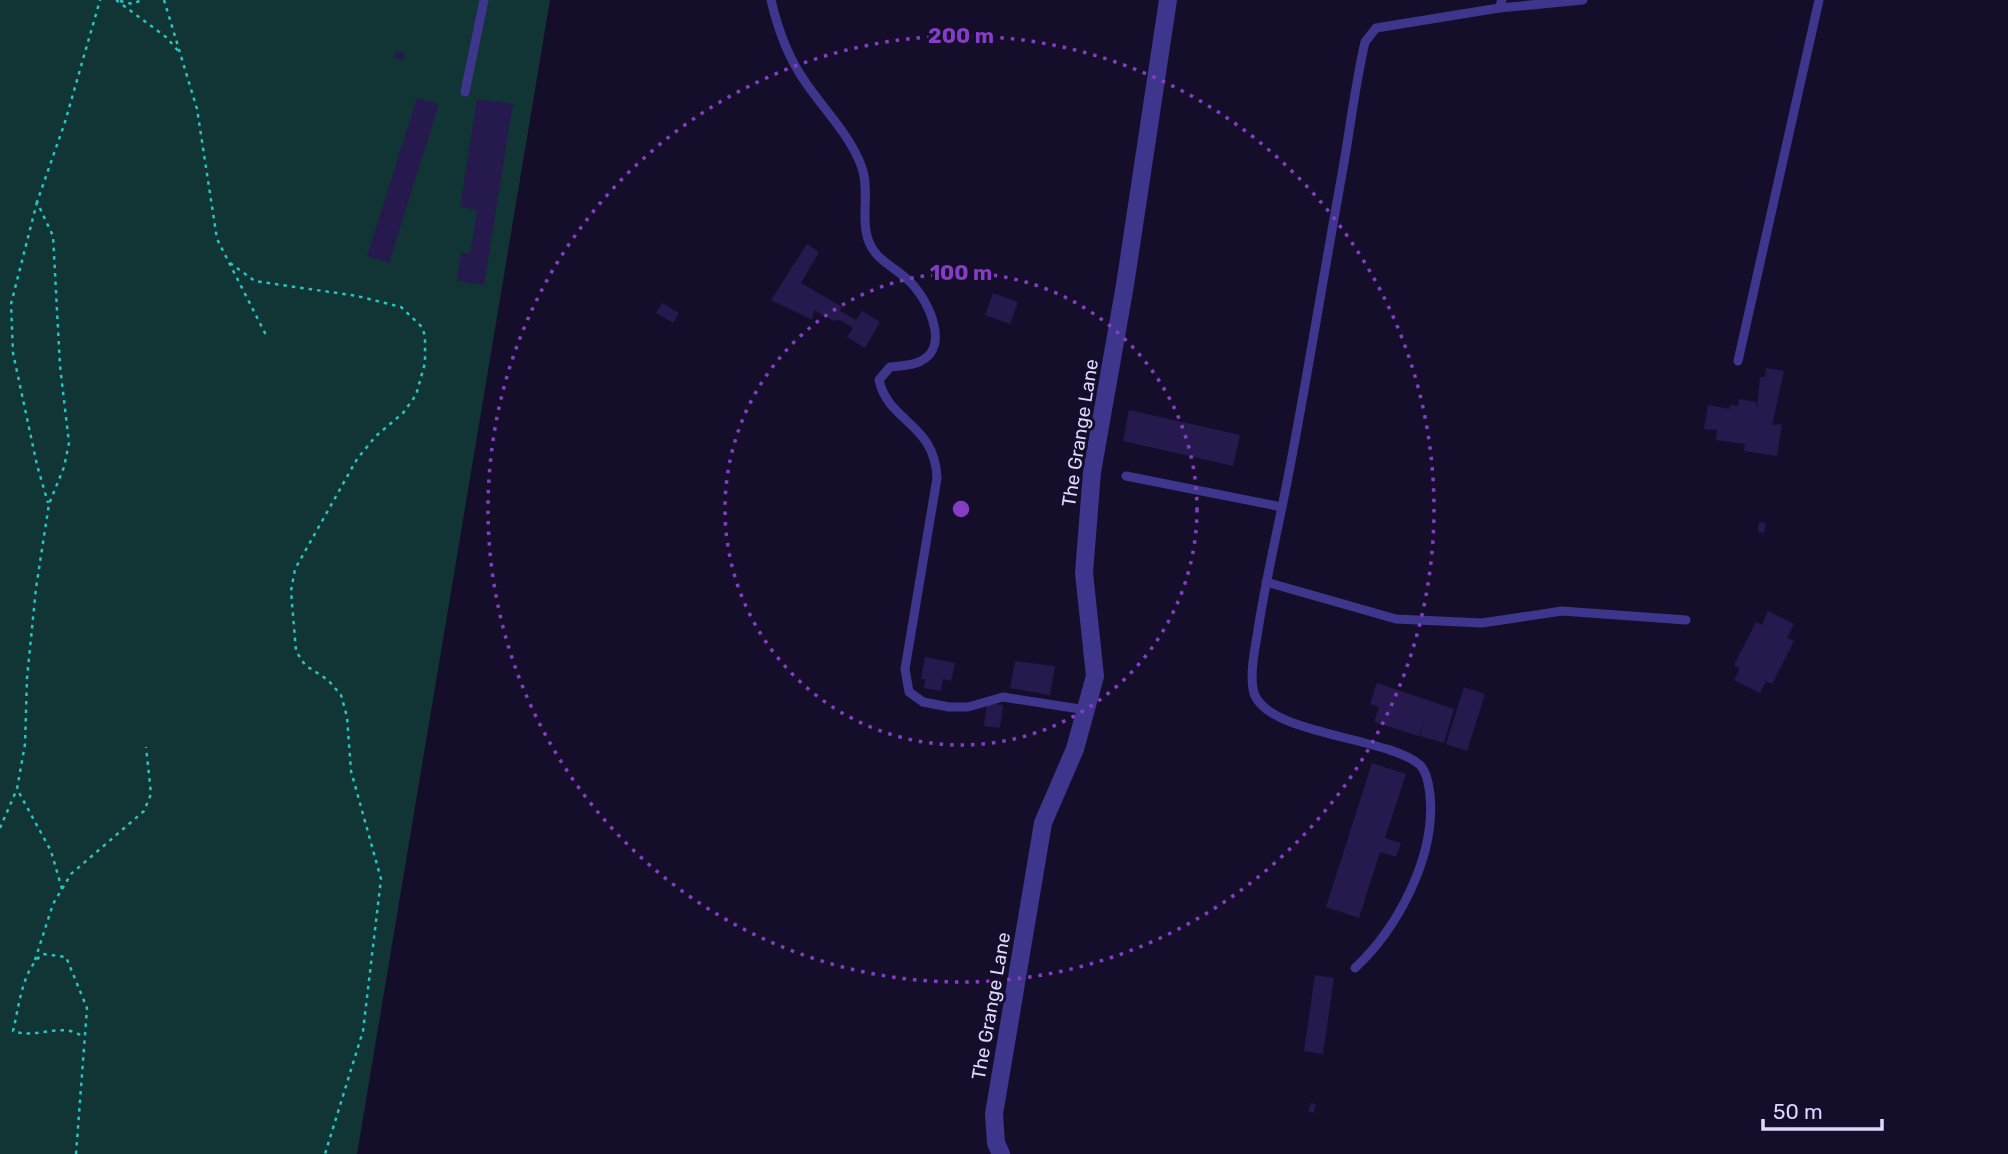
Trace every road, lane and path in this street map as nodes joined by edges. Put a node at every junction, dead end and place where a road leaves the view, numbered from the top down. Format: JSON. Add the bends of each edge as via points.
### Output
{"nodes":[{"id":1,"x":100,"y":0,"type":"edge"},
{"id":2,"x":117,"y":0,"type":"edge"},
{"id":3,"x":141,"y":0,"type":"edge"},
{"id":4,"x":164,"y":0,"type":"edge"},
{"id":5,"x":484,"y":0,"type":"edge"},
{"id":6,"x":771,"y":0,"type":"edge"},
{"id":7,"x":1168,"y":0,"type":"edge"},
{"id":8,"x":1583,"y":0,"type":"edge"},
{"id":9,"x":1819,"y":0,"type":"edge"},
{"id":10,"x":1500,"y":4,"type":"edge"},
{"id":11,"x":182,"y":56,"type":"junction"},
{"id":12,"x":464,"y":92,"type":"dead end"},
{"id":13,"x":37,"y":202,"type":"junction"},
{"id":14,"x":230,"y":263,"type":"junction"},
{"id":15,"x":267,"y":337,"type":"dead end"},
{"id":16,"x":1738,"y":361,"type":"dead end"},
{"id":17,"x":1126,"y":476,"type":"dead end"},
{"id":18,"x":49,"y":504,"type":"junction"},
{"id":19,"x":1282,"y":507,"type":"junction"},
{"id":20,"x":1266,"y":582,"type":"junction"},
{"id":21,"x":1686,"y":620,"type":"dead end"},
{"id":22,"x":1086,"y":710,"type":"junction"},
{"id":23,"x":146,"y":747,"type":"dead end"},
{"id":24,"x":17,"y":789,"type":"junction"},
{"id":25,"x":0,"y":828,"type":"edge"},
{"id":26,"x":62,"y":889,"type":"junction"},
{"id":27,"x":35,"y":960,"type":"junction"},
{"id":28,"x":1355,"y":968,"type":"dead end"},
{"id":29,"x":84,"y":1038,"type":"junction"},
{"id":30,"x":76,"y":1154,"type":"edge"},
{"id":31,"x":325,"y":1154,"type":"edge"},
{"id":32,"x":1001,"y":1154,"type":"edge"}],
"edges":[{"from":1,"to":13,"type":"path"},
{"from":2,"to":3,"type":"path","via":[[133,4]]},
{"from":2,"to":11,"type":"path","via":[[166,37]]},
{"from":4,"to":11,"type":"path"},
{"from":5,"to":12,"type":"lane"},
{"from":6,"to":22,"type":"lane","via":[[787,52],[863,171],[869,241],[878,257],[910,280],[926,303],[933,325],[933,352],[921,362],[890,367],[879,380],[888,400],[919,430],[936,458],[937,478],[905,668],[909,692],[923,702],[949,707],[1003,697]]},
{"from":7,"to":22,"type":"street","name":"The Grange Lane","via":[[1091,472],[1084,573],[1095,676]]},
{"from":8,"to":10,"type":"lane"},
{"from":9,"to":16,"type":"lane"},
{"from":10,"to":19,"type":"lane","via":[[1376,28],[1365,41]]},
{"from":11,"to":14,"type":"path","via":[[197,109],[217,239]]},
{"from":13,"to":18,"type":"path","via":[[11,304],[13,353]]},
{"from":13,"to":18,"type":"path","via":[[53,236],[69,443]]},
{"from":14,"to":15,"type":"path"},
{"from":14,"to":31,"type":"path","via":[[255,281],[401,307],[425,336],[425,363],[416,395],[357,459],[295,569],[291,591],[296,651],[305,665],[341,695],[351,771],[381,879],[363,1031]]},
{"from":17,"to":19,"type":"lane"},
{"from":18,"to":24,"type":"path","via":[[36,588],[25,744]]},
{"from":19,"to":20,"type":"lane"},
{"from":20,"to":21,"type":"lane","via":[[1396,619],[1482,623],[1562,611]]},
{"from":20,"to":28,"type":"lane","via":[[1253,692],[1266,709],[1290,723],[1388,749],[1421,766],[1429,783],[1426,848],[1416,874],[1372,953]]},
{"from":22,"to":32,"type":"street","name":"The Grange Lane","via":[[1075,749],[1043,823],[994,1114]]},
{"from":23,"to":26,"type":"path","via":[[151,794],[144,811],[71,874]]},
{"from":24,"to":25,"type":"path"},
{"from":24,"to":26,"type":"path","via":[[51,851]]},
{"from":26,"to":27,"type":"path"},
{"from":27,"to":29,"type":"path","via":[[43,954],[66,957],[87,1008]]},
{"from":27,"to":29,"type":"path","via":[[13,1031],[26,1036],[45,1030],[67,1031]]},
{"from":29,"to":30,"type":"path"}]}
